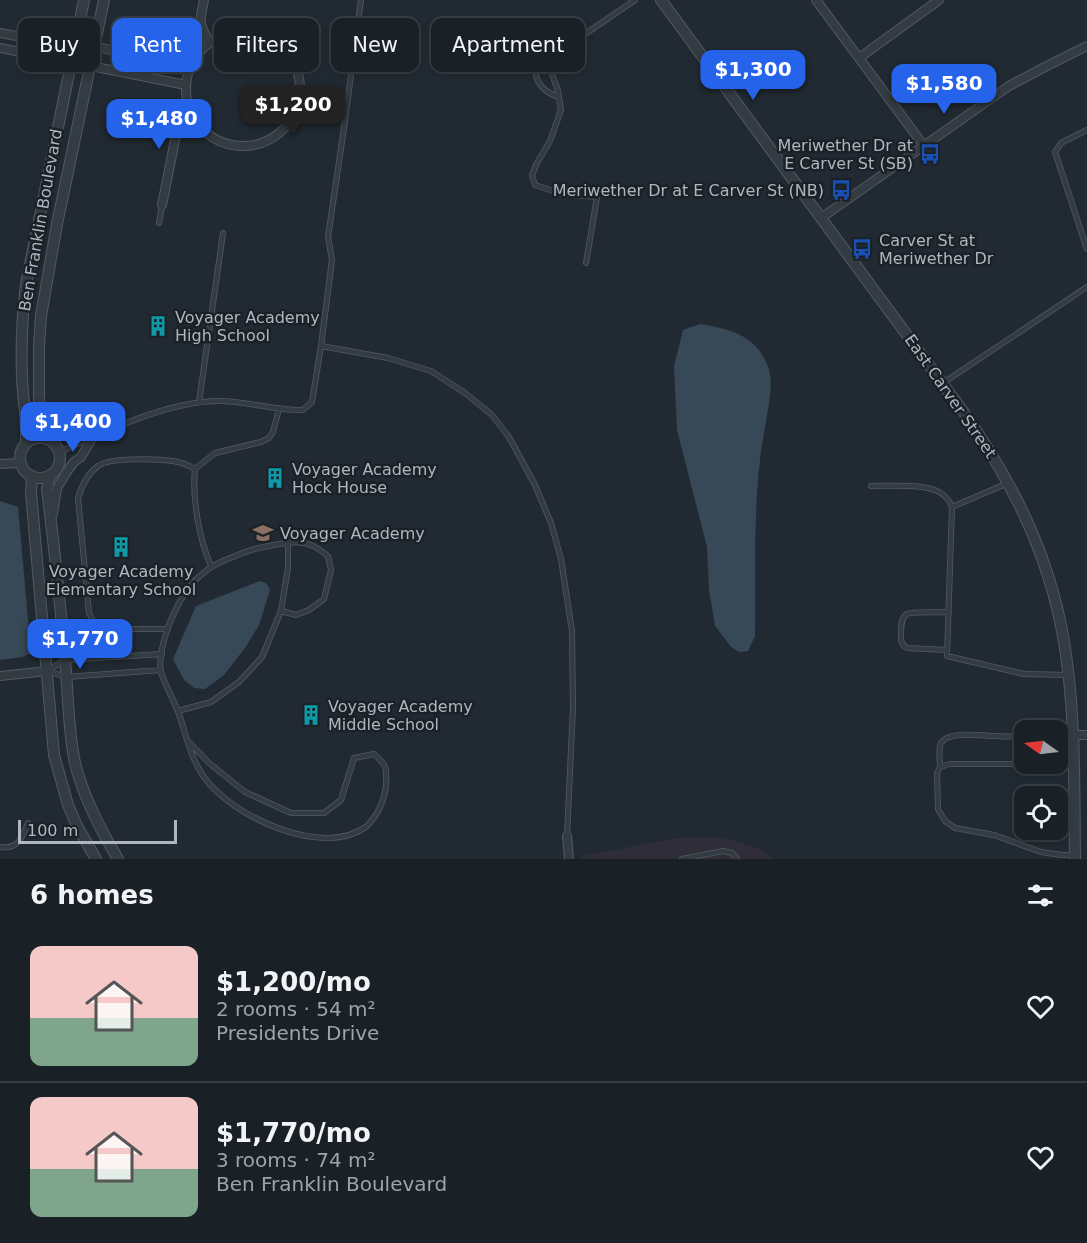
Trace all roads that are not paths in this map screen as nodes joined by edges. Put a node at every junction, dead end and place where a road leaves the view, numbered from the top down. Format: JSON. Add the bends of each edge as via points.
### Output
{"nodes":[{"id":1,"x":84,"y":0,"type":"edge"},
{"id":2,"x":104,"y":0,"type":"edge"},
{"id":3,"x":204,"y":0,"type":"edge"},
{"id":4,"x":361,"y":0,"type":"edge"},
{"id":5,"x":635,"y":0,"type":"edge"},
{"id":6,"x":661,"y":0,"type":"edge"},
{"id":7,"x":816,"y":0,"type":"edge"},
{"id":8,"x":939,"y":0,"type":"edge"},
{"id":9,"x":80,"y":18,"type":"edge"},
{"id":10,"x":100,"y":18,"type":"edge"},
{"id":11,"x":0,"y":33,"type":"edge"},
{"id":12,"x":585,"y":34,"type":"edge"},
{"id":13,"x":18,"y":36,"type":"edge"},
{"id":14,"x":210,"y":42,"type":"junction"},
{"id":15,"x":1087,"y":46,"type":"edge"},
{"id":16,"x":0,"y":48,"type":"edge"},
{"id":17,"x":202,"y":49,"type":"edge"},
{"id":18,"x":18,"y":52,"type":"edge"},
{"id":19,"x":859,"y":58,"type":"junction"},
{"id":20,"x":100,"y":68,"type":"edge"},
{"id":21,"x":69,"y":72,"type":"edge"},
{"id":22,"x":89,"y":72,"type":"edge"},
{"id":23,"x":188,"y":72,"type":"edge"},
{"id":24,"x":537,"y":72,"type":"edge"},
{"id":25,"x":551,"y":72,"type":"edge"},
{"id":26,"x":186,"y":85,"type":"junction"},
{"id":27,"x":559,"y":97,"type":"junction"},
{"id":28,"x":192,"y":114,"type":"junction"},
{"id":29,"x":1087,"y":130,"type":"edge"},
{"id":30,"x":924,"y":146,"type":"junction"},
{"id":31,"x":162,"y":205,"type":"joint"},
{"id":32,"x":821,"y":219,"type":"junction"},
{"id":33,"x":159,"y":223,"type":"dead end"},
{"id":34,"x":223,"y":233,"type":"dead end"},
{"id":35,"x":1087,"y":249,"type":"edge"},
{"id":36,"x":585,"y":263,"type":"dead end"},
{"id":37,"x":1087,"y":286,"type":"edge"},
{"id":38,"x":321,"y":346,"type":"junction"},
{"id":39,"x":942,"y":383,"type":"junction"},
{"id":40,"x":199,"y":402,"type":"junction"},
{"id":41,"x":279,"y":409,"type":"junction"},
{"id":42,"x":93,"y":437,"type":"junction"},
{"id":43,"x":45,"y":438,"type":"junction"},
{"id":44,"x":26,"y":443,"type":"junction"},
{"id":45,"x":59,"y":452,"type":"junction"},
{"id":46,"x":20,"y":463,"type":"junction"},
{"id":47,"x":0,"y":464,"type":"edge"},
{"id":48,"x":195,"y":469,"type":"junction"},
{"id":49,"x":50,"y":475,"type":"junction"},
{"id":50,"x":32,"y":476,"type":"junction"},
{"id":51,"x":1009,"y":483,"type":"junction"},
{"id":52,"x":871,"y":486,"type":"dead end"},
{"id":53,"x":952,"y":507,"type":"junction"},
{"id":54,"x":52,"y":529,"type":"junction"},
{"id":55,"x":288,"y":542,"type":"junction"},
{"id":56,"x":211,"y":566,"type":"junction"},
{"id":57,"x":280,"y":611,"type":"junction"},
{"id":58,"x":949,"y":612,"type":"junction"},
{"id":59,"x":168,"y":629,"type":"junction"},
{"id":60,"x":947,"y":650,"type":"junction"},
{"id":61,"x":162,"y":654,"type":"junction"},
{"id":62,"x":65,"y":660,"type":"junction"},
{"id":63,"x":161,"y":670,"type":"junction"},
{"id":64,"x":47,"y":672,"type":"junction"},
{"id":65,"x":1068,"y":675,"type":"junction"},
{"id":66,"x":0,"y":676,"type":"edge"},
{"id":67,"x":66,"y":677,"type":"junction"},
{"id":68,"x":178,"y":711,"type":"junction"},
{"id":69,"x":1068,"y":735,"type":"edge"},
{"id":70,"x":1072,"y":735,"type":"junction"},
{"id":71,"x":1087,"y":735,"type":"edge"},
{"id":72,"x":1014,"y":736,"type":"edge"},
{"id":73,"x":187,"y":740,"type":"junction"},
{"id":74,"x":1011,"y":764,"type":"dead end"},
{"id":75,"x":940,"y":767,"type":"junction"},
{"id":76,"x":28,"y":823,"type":"dead end"},
{"id":77,"x":567,"y":836,"type":"joint"},
{"id":78,"x":0,"y":847,"type":"edge"},
{"id":79,"x":1075,"y":857,"type":"edge"},
{"id":80,"x":96,"y":859,"type":"edge"},
{"id":81,"x":118,"y":859,"type":"edge"},
{"id":82,"x":569,"y":859,"type":"edge"},
{"id":83,"x":682,"y":859,"type":"edge"},
{"id":84,"x":736,"y":859,"type":"edge"}],
"edges":[{"from":1,"to":9,"type":"street","name":"Ben Franklin Boulevard"},
{"from":2,"to":10,"type":"street","name":"Ben Franklin Boulevard"},
{"from":3,"to":14,"type":"street","via":[[201,29]]},
{"from":4,"to":38,"type":"lane","via":[[328,237],[332,260]]},
{"from":5,"to":12,"type":"lane"},
{"from":6,"to":32,"type":"street","name":"East Carver Street"},
{"from":7,"to":19,"type":"street"},
{"from":8,"to":19,"type":"street"},
{"from":11,"to":13,"type":"street"},
{"from":14,"to":17,"type":"street"},
{"from":14,"to":28,"type":"street","via":[[234,32],[260,34],[272,40],[296,70],[297,102],[281,130],[270,138],[246,145],[232,145],[214,137]]},
{"from":15,"to":30,"type":"street","via":[[1009,87]]},
{"from":16,"to":18,"type":"street"},
{"from":19,"to":30,"type":"street"},
{"from":20,"to":26,"type":"street"},
{"from":21,"to":44,"type":"street","name":"Ben Franklin Boulevard","via":[[22,313]]},
{"from":22,"to":43,"type":"street","name":"Ben Franklin Boulevard","via":[[41,316],[39,395]]},
{"from":23,"to":26,"type":"street"},
{"from":24,"to":27,"type":"lane","via":[[541,86]]},
{"from":25,"to":27,"type":"lane"},
{"from":26,"to":28,"type":"street"},
{"from":27,"to":36,"type":"lane","via":[[561,110],[532,175],[535,185],[562,194],[597,197]]},
{"from":28,"to":31,"type":"street","via":[[177,130]]},
{"from":29,"to":35,"type":"lane","via":[[1061,143],[1055,152]]},
{"from":30,"to":32,"type":"street"},
{"from":31,"to":33,"type":"lane"},
{"from":32,"to":39,"type":"street","name":"East Carver Street"},
{"from":34,"to":40,"type":"lane"},
{"from":37,"to":39,"type":"lane"},
{"from":38,"to":41,"type":"lane","via":[[312,402],[303,410]]},
{"from":38,"to":77,"type":"lane","via":[[409,363],[456,387],[492,415],[535,485],[561,559],[572,631]]},
{"from":39,"to":51,"type":"street","name":"East Carver Street"},
{"from":40,"to":41,"type":"lane","via":[[221,400]]},
{"from":40,"to":42,"type":"lane","via":[[168,409]]},
{"from":41,"to":48,"type":"lane","via":[[270,438],[215,453]]},
{"from":42,"to":45,"type":"lane"},
{"from":42,"to":54,"type":"street","via":[[57,488]]},
{"from":43,"to":44,"type":"street"},
{"from":43,"to":45,"type":"street"},
{"from":44,"to":46,"type":"street","via":[[20,452]]},
{"from":45,"to":49,"type":"street","via":[[58,465]]},
{"from":46,"to":47,"type":"street"},
{"from":46,"to":50,"type":"street"},
{"from":48,"to":56,"type":"lane","via":[[201,534]]},
{"from":48,"to":59,"type":"lane","via":[[174,461],[105,462],[84,481],[78,498],[89,613],[93,621],[104,629]]},
{"from":49,"to":50,"type":"street"},
{"from":49,"to":54,"type":"street","via":[[47,489]]},
{"from":50,"to":64,"type":"street"},
{"from":51,"to":53,"type":"lane"},
{"from":51,"to":65,"type":"street","name":"East Carver Street","via":[[1048,577]]},
{"from":52,"to":53,"type":"lane","via":[[935,490]]},
{"from":53,"to":58,"type":"lane"},
{"from":54,"to":62,"type":"street"},
{"from":55,"to":56,"type":"lane","via":[[251,550]]},
{"from":55,"to":57,"type":"lane"},
{"from":55,"to":57,"type":"lane","via":[[311,545],[328,556],[331,570],[324,599],[296,615]]},
{"from":56,"to":59,"type":"lane","via":[[187,590]]},
{"from":57,"to":68,"type":"lane","via":[[262,657],[239,682],[211,702]]},
{"from":58,"to":60,"type":"lane"},
{"from":58,"to":60,"type":"lane","via":[[907,614],[901,627],[903,646]]},
{"from":59,"to":61,"type":"lane"},
{"from":60,"to":65,"type":"lane","via":[[947,656],[1024,674]]},
{"from":61,"to":62,"type":"lane"},
{"from":61,"to":63,"type":"lane"},
{"from":62,"to":64,"type":"lane"},
{"from":62,"to":67,"type":"street"},
{"from":63,"to":67,"type":"lane"},
{"from":63,"to":68,"type":"lane"},
{"from":64,"to":66,"type":"street"},
{"from":64,"to":67,"type":"lane"},
{"from":64,"to":80,"type":"street","via":[[53,745],[62,783],[77,826]]},
{"from":65,"to":70,"type":"street","name":"East Carver Street"},
{"from":67,"to":81,"type":"street","via":[[75,763],[97,821]]},
{"from":68,"to":73,"type":"lane"},
{"from":69,"to":70,"type":"lane"},
{"from":70,"to":71,"type":"street"},
{"from":70,"to":79,"type":"street","name":"East Carver Street"},
{"from":72,"to":75,"type":"lane","via":[[948,737],[942,742]]},
{"from":73,"to":73,"type":"lane","via":[[204,777],[232,806],[303,840],[322,841],[359,832],[373,819],[383,801],[387,770],[374,754],[354,758],[341,800],[324,813],[291,813],[245,792]]},
{"from":74,"to":75,"type":"lane"},
{"from":75,"to":79,"type":"lane","via":[[938,808],[955,828],[994,835],[1041,852]]},
{"from":76,"to":78,"type":"lane","via":[[21,841],[8,848]]},
{"from":77,"to":82,"type":"street"},
{"from":83,"to":84,"type":"lane","via":[[723,851],[732,853]]}]}
